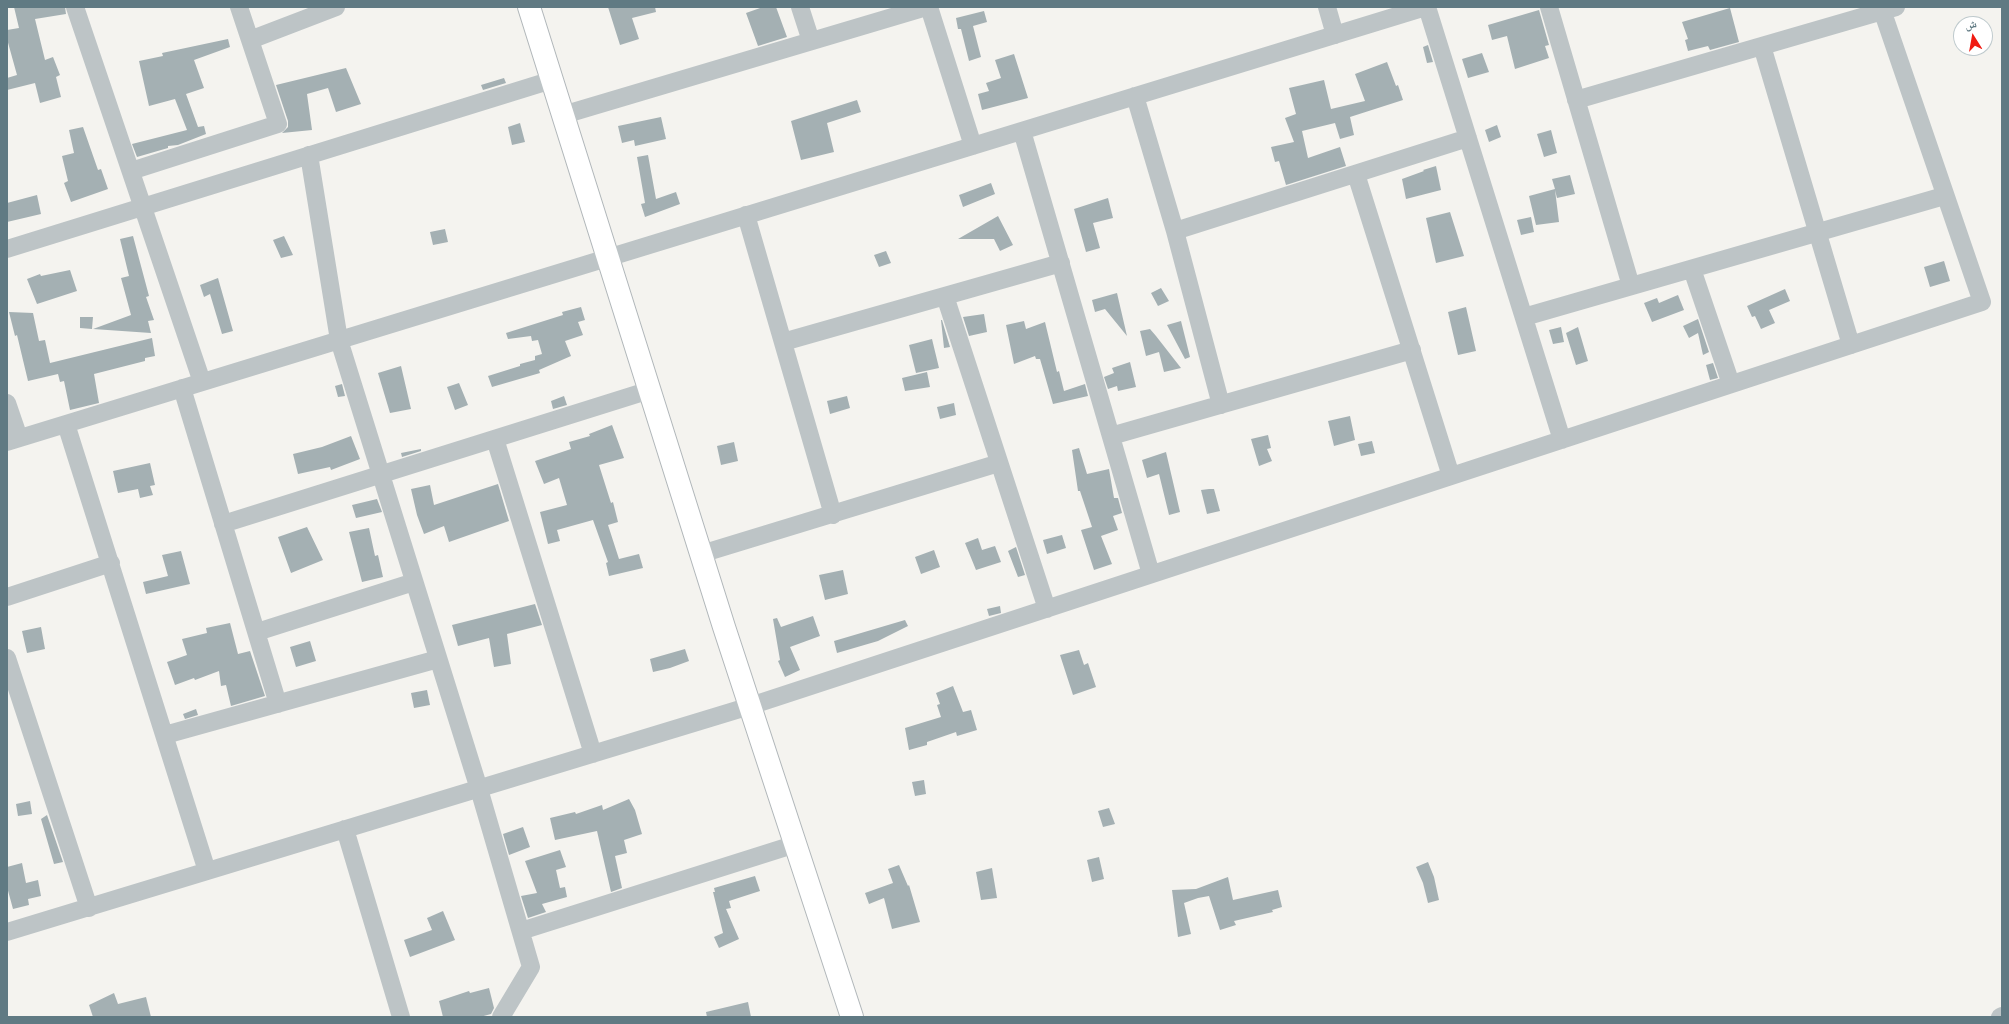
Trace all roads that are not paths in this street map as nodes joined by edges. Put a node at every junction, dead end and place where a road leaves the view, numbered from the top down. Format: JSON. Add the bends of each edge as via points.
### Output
{"nodes":[{"id":1,"x":76,"y":7,"type":"edge"},
{"id":2,"x":239,"y":7,"type":"edge"},
{"id":3,"x":336,"y":7,"type":"edge"},
{"id":4,"x":529,"y":7,"type":"edge"},
{"id":5,"x":800,"y":7,"type":"edge"},
{"id":6,"x":928,"y":7,"type":"edge"},
{"id":7,"x":1327,"y":7,"type":"edge"},
{"id":8,"x":1427,"y":7,"type":"edge"},
{"id":9,"x":1549,"y":7,"type":"edge"},
{"id":10,"x":1887,"y":8,"type":"edge"},
{"id":11,"x":1335,"y":35,"type":"junction"},
{"id":12,"x":250,"y":40,"type":"junction"},
{"id":13,"x":811,"y":41,"type":"junction"},
{"id":14,"x":1762,"y":46,"type":"junction"},
{"id":15,"x":552,"y":80,"type":"junction"},
{"id":16,"x":1135,"y":96,"type":"junction"},
{"id":17,"x":1576,"y":100,"type":"junction"},
{"id":18,"x":563,"y":114,"type":"junction"},
{"id":19,"x":1022,"y":131,"type":"junction"},
{"id":20,"x":1468,"y":138,"type":"junction"},
{"id":21,"x":973,"y":146,"type":"junction"},
{"id":22,"x":309,"y":155,"type":"junction"},
{"id":23,"x":131,"y":172,"type":"junction"},
{"id":24,"x":1356,"y":174,"type":"junction"},
{"id":25,"x":1944,"y":196,"type":"junction"},
{"id":26,"x":143,"y":206,"type":"junction"},
{"id":27,"x":746,"y":215,"type":"junction"},
{"id":28,"x":1175,"y":231,"type":"junction"},
{"id":29,"x":1817,"y":232,"type":"junction"},
{"id":30,"x":7,"y":249,"type":"edge"},
{"id":31,"x":608,"y":258,"type":"junction"},
{"id":32,"x":1061,"y":263,"type":"junction"},
{"id":33,"x":1692,"y":268,"type":"junction"},
{"id":34,"x":1631,"y":286,"type":"junction"},
{"id":35,"x":945,"y":296,"type":"junction"},
{"id":36,"x":1524,"y":317,"type":"junction"},
{"id":37,"x":339,"y":340,"type":"junction"},
{"id":38,"x":783,"y":342,"type":"junction"},
{"id":39,"x":1851,"y":345,"type":"junction"},
{"id":40,"x":1412,"y":350,"type":"junction"},
{"id":41,"x":202,"y":382,"type":"junction"},
{"id":42,"x":1731,"y":384,"type":"junction"},
{"id":43,"x":182,"y":388,"type":"junction"},
{"id":44,"x":650,"y":390,"type":"junction"},
{"id":45,"x":7,"y":403,"type":"edge"},
{"id":46,"x":1220,"y":405,"type":"junction"},
{"id":47,"x":66,"y":424,"type":"junction"},
{"id":48,"x":1111,"y":436,"type":"junction"},
{"id":49,"x":495,"y":439,"type":"junction"},
{"id":50,"x":13,"y":440,"type":"edge"},
{"id":51,"x":1562,"y":440,"type":"junction"},
{"id":52,"x":999,"y":463,"type":"junction"},
{"id":53,"x":381,"y":475,"type":"junction"},
{"id":54,"x":1451,"y":476,"type":"junction"},
{"id":55,"x":833,"y":515,"type":"junction"},
{"id":56,"x":224,"y":524,"type":"junction"},
{"id":57,"x":701,"y":554,"type":"junction"},
{"id":58,"x":111,"y":563,"type":"junction"},
{"id":59,"x":1151,"y":574,"type":"junction"},
{"id":60,"x":414,"y":582,"type":"junction"},
{"id":61,"x":7,"y":597,"type":"edge"},
{"id":62,"x":1047,"y":608,"type":"junction"},
{"id":63,"x":257,"y":632,"type":"junction"},
{"id":64,"x":7,"y":658,"type":"edge"},
{"id":65,"x":438,"y":659,"type":"junction"},
{"id":66,"x":278,"y":704,"type":"junction"},
{"id":67,"x":750,"y":706,"type":"junction"},
{"id":68,"x":165,"y":735,"type":"junction"},
{"id":69,"x":593,"y":754,"type":"junction"},
{"id":70,"x":479,"y":788,"type":"junction"},
{"id":71,"x":345,"y":829,"type":"junction"},
{"id":72,"x":796,"y":844,"type":"junction"},
{"id":73,"x":207,"y":871,"type":"junction"},
{"id":74,"x":89,"y":908,"type":"junction"},
{"id":75,"x":521,"y":931,"type":"junction"},
{"id":76,"x":7,"y":932,"type":"edge"},
{"id":77,"x":401,"y":1017,"type":"edge"},
{"id":78,"x":501,"y":1017,"type":"edge"},
{"id":79,"x":852,"y":1017,"type":"edge"}],
"edges":[{"from":1,"to":23,"type":"street"},
{"from":2,"to":12,"type":"street"},
{"from":3,"to":12,"type":"street"},
{"from":4,"to":15,"type":"main road"},
{"from":5,"to":13,"type":"street"},
{"from":6,"to":13,"type":"street"},
{"from":6,"to":21,"type":"street"},
{"from":7,"to":11,"type":"street"},
{"from":8,"to":11,"type":"street"},
{"from":8,"to":20,"type":"street"},
{"from":9,"to":17,"type":"street"},
{"from":10,"to":14,"type":"street"},
{"from":10,"to":25,"type":"street"},
{"from":11,"to":16,"type":"street"},
{"from":12,"to":23,"type":"street","via":[[278,124]]},
{"from":13,"to":18,"type":"street"},
{"from":14,"to":17,"type":"street"},
{"from":14,"to":29,"type":"street"},
{"from":15,"to":18,"type":"main road"},
{"from":15,"to":22,"type":"street"},
{"from":16,"to":19,"type":"street"},
{"from":16,"to":28,"type":"street"},
{"from":17,"to":34,"type":"street"},
{"from":18,"to":31,"type":"main road"},
{"from":19,"to":21,"type":"street"},
{"from":19,"to":32,"type":"street"},
{"from":20,"to":24,"type":"street"},
{"from":20,"to":36,"type":"street"},
{"from":21,"to":27,"type":"street"},
{"from":22,"to":26,"type":"street"},
{"from":22,"to":37,"type":"street"},
{"from":23,"to":26,"type":"street"},
{"from":24,"to":28,"type":"street"},
{"from":24,"to":40,"type":"street"},
{"from":25,"to":29,"type":"street"},
{"from":25,"to":39,"type":"street","via":[[1982,302]]},
{"from":26,"to":30,"type":"street"},
{"from":26,"to":41,"type":"street"},
{"from":27,"to":31,"type":"street"},
{"from":27,"to":38,"type":"street"},
{"from":28,"to":46,"type":"street"},
{"from":29,"to":33,"type":"street"},
{"from":29,"to":39,"type":"street"},
{"from":31,"to":37,"type":"street"},
{"from":31,"to":44,"type":"main road"},
{"from":32,"to":35,"type":"street"},
{"from":32,"to":48,"type":"street"},
{"from":33,"to":34,"type":"street"},
{"from":33,"to":42,"type":"street"},
{"from":34,"to":36,"type":"street"},
{"from":35,"to":38,"type":"street"},
{"from":35,"to":52,"type":"street"},
{"from":36,"to":51,"type":"street"},
{"from":37,"to":41,"type":"street"},
{"from":37,"to":53,"type":"street"},
{"from":38,"to":55,"type":"street"},
{"from":39,"to":42,"type":"street"},
{"from":40,"to":46,"type":"street"},
{"from":40,"to":54,"type":"street"},
{"from":41,"to":43,"type":"street"},
{"from":42,"to":51,"type":"street"},
{"from":43,"to":47,"type":"street"},
{"from":43,"to":56,"type":"street"},
{"from":44,"to":49,"type":"street"},
{"from":44,"to":57,"type":"main road"},
{"from":45,"to":50,"type":"street"},
{"from":46,"to":48,"type":"street"},
{"from":47,"to":50,"type":"street"},
{"from":47,"to":58,"type":"street"},
{"from":48,"to":59,"type":"street"},
{"from":49,"to":53,"type":"street"},
{"from":49,"to":69,"type":"street"},
{"from":51,"to":54,"type":"street"},
{"from":52,"to":55,"type":"street"},
{"from":52,"to":62,"type":"street"},
{"from":53,"to":56,"type":"street"},
{"from":53,"to":60,"type":"street"},
{"from":54,"to":59,"type":"street"},
{"from":55,"to":57,"type":"street"},
{"from":56,"to":63,"type":"street"},
{"from":57,"to":67,"type":"main road"},
{"from":58,"to":61,"type":"street"},
{"from":58,"to":68,"type":"street"},
{"from":59,"to":62,"type":"street"},
{"from":60,"to":63,"type":"street"},
{"from":60,"to":65,"type":"street"},
{"from":62,"to":67,"type":"street"},
{"from":63,"to":66,"type":"street"},
{"from":64,"to":74,"type":"street"},
{"from":65,"to":66,"type":"street"},
{"from":65,"to":70,"type":"street"},
{"from":66,"to":68,"type":"street"},
{"from":67,"to":69,"type":"street"},
{"from":67,"to":72,"type":"main road"},
{"from":68,"to":73,"type":"street"},
{"from":69,"to":70,"type":"street"},
{"from":70,"to":71,"type":"street"},
{"from":70,"to":75,"type":"street"},
{"from":71,"to":73,"type":"street"},
{"from":71,"to":77,"type":"street"},
{"from":72,"to":75,"type":"street"},
{"from":72,"to":79,"type":"main road"},
{"from":73,"to":74,"type":"street"},
{"from":74,"to":76,"type":"street"},
{"from":75,"to":78,"type":"street","via":[[531,967]]}]}
